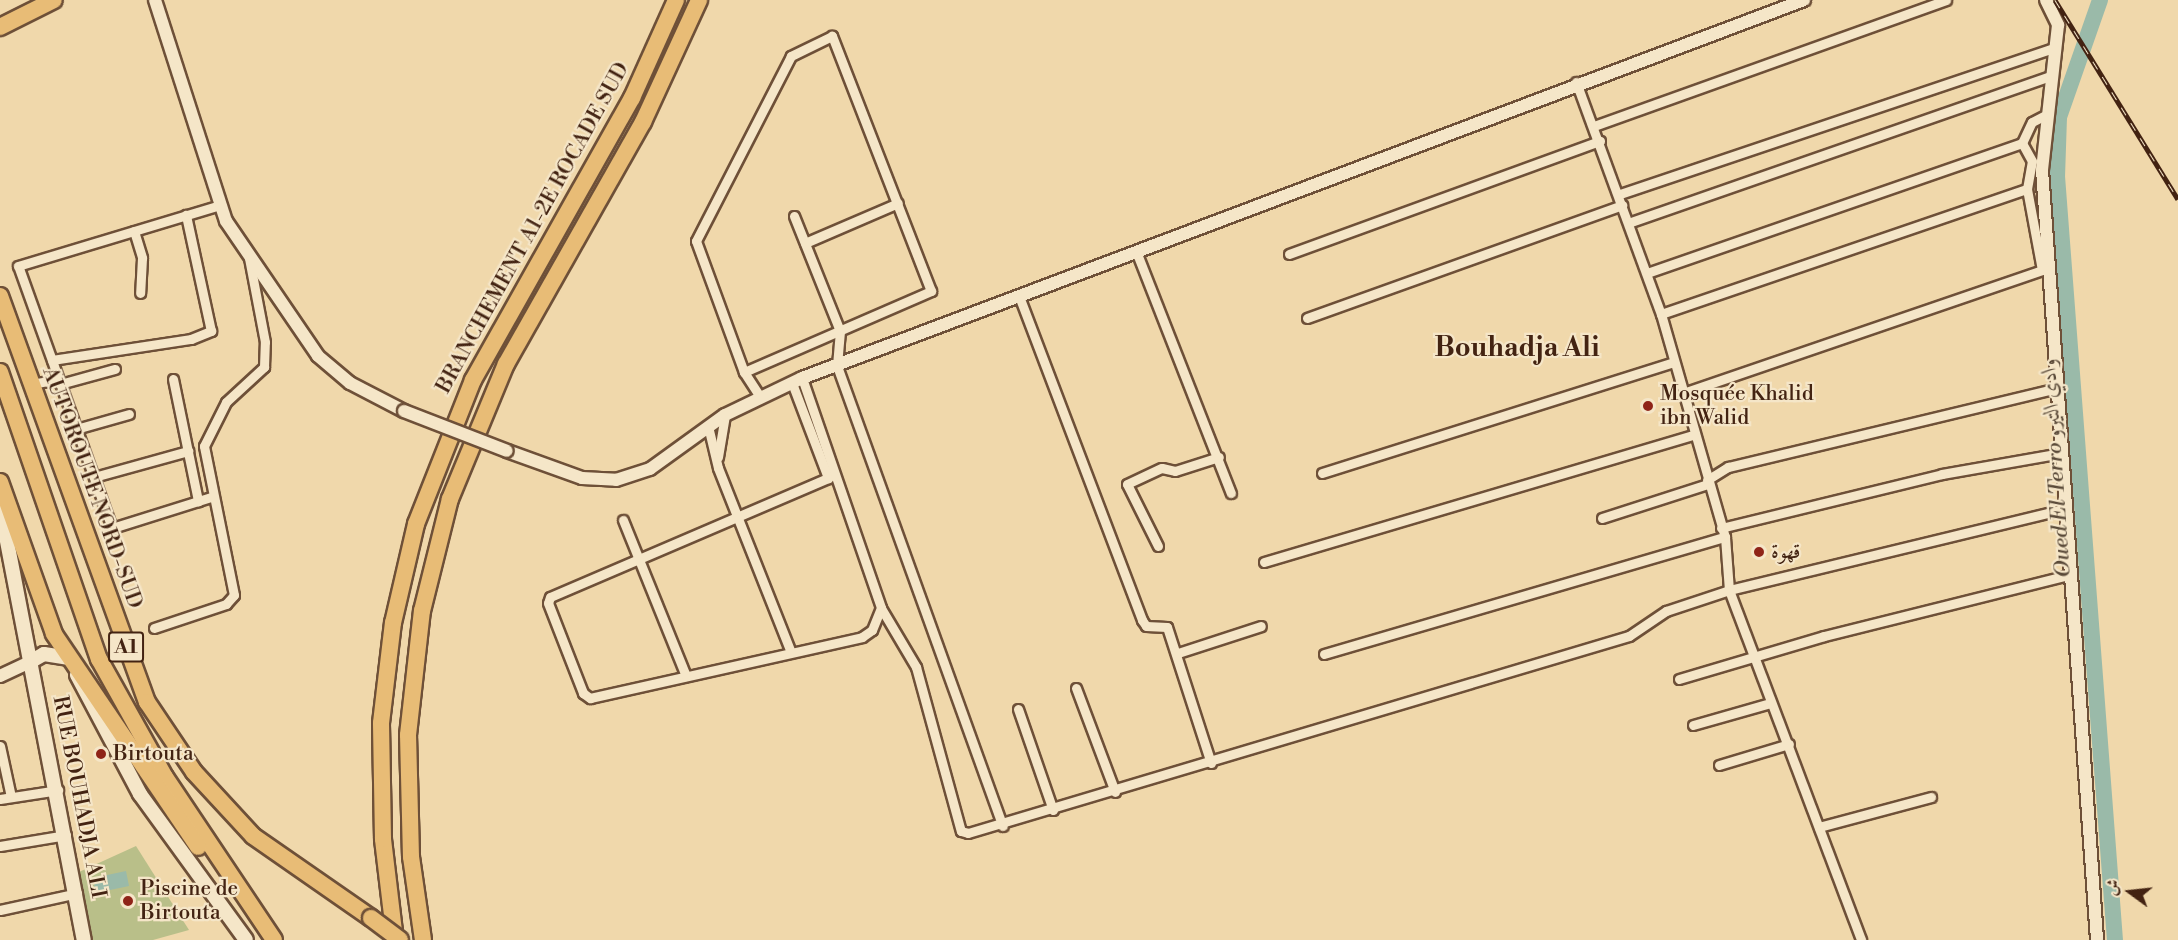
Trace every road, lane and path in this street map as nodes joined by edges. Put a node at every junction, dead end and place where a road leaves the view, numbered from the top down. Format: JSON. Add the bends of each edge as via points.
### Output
{"nodes":[{"id":1,"x":54,"y":0,"type":"edge"},
{"id":2,"x":155,"y":0,"type":"edge"},
{"id":3,"x":676,"y":0,"type":"edge"},
{"id":4,"x":699,"y":0,"type":"edge"},
{"id":5,"x":1804,"y":0,"type":"edge"},
{"id":6,"x":1946,"y":0,"type":"edge"},
{"id":7,"x":2046,"y":0,"type":"edge"},
{"id":8,"x":0,"y":27,"type":"edge"},
{"id":9,"x":2055,"y":48,"type":"junction"},
{"id":10,"x":2050,"y":76,"type":"junction"},
{"id":11,"x":1576,"y":82,"type":"junction"},
{"id":12,"x":2044,"y":116,"type":"junction"},
{"id":13,"x":1594,"y":126,"type":"junction"},
{"id":14,"x":1599,"y":141,"type":"junction"},
{"id":15,"x":2022,"y":143,"type":"junction"},
{"id":16,"x":2027,"y":189,"type":"junction"},
{"id":17,"x":1620,"y":194,"type":"junction"},
{"id":18,"x":898,"y":203,"type":"junction"},
{"id":19,"x":220,"y":205,"type":"junction"},
{"id":20,"x":1622,"y":205,"type":"junction"},
{"id":21,"x":186,"y":215,"type":"junction"},
{"id":22,"x":795,"y":216,"type":"dead end"},
{"id":23,"x":1631,"y":222,"type":"junction"},
{"id":24,"x":134,"y":231,"type":"junction"},
{"id":25,"x":805,"y":243,"type":"junction"},
{"id":26,"x":1136,"y":251,"type":"junction"},
{"id":27,"x":1288,"y":254,"type":"dead end"},
{"id":28,"x":249,"y":256,"type":"junction"},
{"id":29,"x":2045,"y":269,"type":"junction"},
{"id":30,"x":1647,"y":273,"type":"junction"},
{"id":31,"x":140,"y":293,"type":"dead end"},
{"id":32,"x":0,"y":296,"type":"edge"},
{"id":33,"x":1018,"y":296,"type":"junction"},
{"id":34,"x":1661,"y":314,"type":"junction"},
{"id":35,"x":1307,"y":318,"type":"dead end"},
{"id":36,"x":840,"y":331,"type":"junction"},
{"id":37,"x":52,"y":360,"type":"junction"},
{"id":38,"x":1674,"y":362,"type":"junction"},
{"id":39,"x":837,"y":366,"type":"junction"},
{"id":40,"x":115,"y":369,"type":"dead end"},
{"id":41,"x":0,"y":372,"type":"edge"},
{"id":42,"x":744,"y":372,"type":"junction"},
{"id":43,"x":173,"y":380,"type":"dead end"},
{"id":44,"x":59,"y":381,"type":"junction"},
{"id":45,"x":797,"y":381,"type":"junction"},
{"id":46,"x":31,"y":384,"type":"junction"},
{"id":47,"x":2057,"y":388,"type":"junction"},
{"id":48,"x":1683,"y":393,"type":"junction"},
{"id":49,"x":761,"y":398,"type":"junction"},
{"id":50,"x":129,"y":414,"type":"dead end"},
{"id":51,"x":725,"y":415,"type":"junction"},
{"id":52,"x":708,"y":426,"type":"junction"},
{"id":53,"x":76,"y":429,"type":"junction"},
{"id":54,"x":1694,"y":435,"type":"junction"},
{"id":55,"x":188,"y":450,"type":"junction"},
{"id":56,"x":2061,"y":453,"type":"junction"},
{"id":57,"x":1219,"y":457,"type":"junction"},
{"id":58,"x":717,"y":463,"type":"junction"},
{"id":59,"x":1322,"y":473,"type":"dead end"},
{"id":60,"x":94,"y":477,"type":"junction"},
{"id":61,"x":0,"y":482,"type":"edge"},
{"id":62,"x":1708,"y":482,"type":"junction"},
{"id":63,"x":1231,"y":493,"type":"dead end"},
{"id":64,"x":211,"y":498,"type":"junction"},
{"id":65,"x":198,"y":501,"type":"junction"},
{"id":66,"x":0,"y":505,"type":"edge"},
{"id":67,"x":2064,"y":509,"type":"junction"},
{"id":68,"x":1602,"y":518,"type":"dead end"},
{"id":69,"x":623,"y":519,"type":"dead end"},
{"id":70,"x":738,"y":519,"type":"junction"},
{"id":71,"x":1723,"y":532,"type":"junction"},
{"id":72,"x":1158,"y":546,"type":"dead end"},
{"id":73,"x":638,"y":558,"type":"junction"},
{"id":74,"x":1264,"y":562,"type":"dead end"},
{"id":75,"x":2068,"y":575,"type":"junction"},
{"id":76,"x":1729,"y":590,"type":"junction"},
{"id":77,"x":881,"y":608,"type":"junction"},
{"id":78,"x":1261,"y":626,"type":"dead end"},
{"id":79,"x":154,"y":628,"type":"dead end"},
{"id":80,"x":791,"y":652,"type":"junction"},
{"id":81,"x":1178,"y":653,"type":"junction"},
{"id":82,"x":1324,"y":654,"type":"dead end"},
{"id":83,"x":1751,"y":658,"type":"junction"},
{"id":84,"x":30,"y":662,"type":"junction"},
{"id":85,"x":72,"y":665,"type":"junction"},
{"id":86,"x":0,"y":676,"type":"edge"},
{"id":87,"x":686,"y":676,"type":"junction"},
{"id":88,"x":1679,"y":679,"type":"dead end"},
{"id":89,"x":1076,"y":688,"type":"dead end"},
{"id":90,"x":1770,"y":703,"type":"junction"},
{"id":91,"x":1018,"y":709,"type":"dead end"},
{"id":92,"x":1693,"y":724,"type":"dead end"},
{"id":93,"x":1789,"y":744,"type":"junction"},
{"id":94,"x":0,"y":746,"type":"edge"},
{"id":95,"x":1210,"y":763,"type":"junction"},
{"id":96,"x":1719,"y":765,"type":"dead end"},
{"id":97,"x":58,"y":790,"type":"junction"},
{"id":98,"x":1114,"y":792,"type":"junction"},
{"id":99,"x":11,"y":797,"type":"junction"},
{"id":100,"x":1931,"y":797,"type":"dead end"},
{"id":101,"x":0,"y":799,"type":"edge"},
{"id":102,"x":1053,"y":810,"type":"junction"},
{"id":103,"x":1003,"y":826,"type":"junction"},
{"id":104,"x":1819,"y":827,"type":"junction"},
{"id":105,"x":66,"y":835,"type":"junction"},
{"id":106,"x":0,"y":846,"type":"edge"},
{"id":107,"x":77,"y":893,"type":"junction"},
{"id":108,"x":244,"y":897,"type":"junction"},
{"id":109,"x":0,"y":910,"type":"edge"},
{"id":110,"x":84,"y":940,"type":"edge"},
{"id":111,"x":246,"y":940,"type":"edge"},
{"id":112,"x":274,"y":940,"type":"edge"},
{"id":113,"x":395,"y":940,"type":"edge"},
{"id":114,"x":400,"y":940,"type":"edge"},
{"id":115,"x":423,"y":940,"type":"edge"},
{"id":116,"x":1861,"y":940,"type":"edge"},
{"id":117,"x":2097,"y":940,"type":"edge"}],
"edges":[{"from":1,"to":8,"type":"highway"},
{"from":2,"to":19,"type":"street"},
{"from":3,"to":113,"type":"highway","name":"BRANCHEMENT A1-2E ROCADE SUD","via":[[632,98],[473,380],[416,524],[393,623],[381,723],[383,838]]},
{"from":4,"to":115,"type":"highway","name":"BRANCHEMENT A1-2E ROCADE SUD","via":[[643,122],[506,364],[450,499],[422,611],[408,735],[411,857]]},
{"from":5,"to":11,"type":"street"},
{"from":6,"to":13,"type":"street"},
{"from":7,"to":9,"type":"street","via":[[2058,26]]},
{"from":9,"to":10,"type":"street"},
{"from":9,"to":17,"type":"street"},
{"from":10,"to":12,"type":"street"},
{"from":10,"to":23,"type":"street"},
{"from":11,"to":13,"type":"street"},
{"from":11,"to":26,"type":"street"},
{"from":12,"to":15,"type":"street","via":[[2032,123]]},
{"from":12,"to":29,"type":"street"},
{"from":13,"to":14,"type":"street"},
{"from":14,"to":17,"type":"street"},
{"from":14,"to":27,"type":"street"},
{"from":15,"to":16,"type":"street","via":[[2032,161]]},
{"from":15,"to":30,"type":"street"},
{"from":16,"to":29,"type":"street"},
{"from":16,"to":34,"type":"street"},
{"from":17,"to":20,"type":"street"},
{"from":18,"to":25,"type":"street"},
{"from":18,"to":36,"type":"street","via":[[931,291]]},
{"from":18,"to":42,"type":"street","via":[[832,36],[795,51],[696,241]]},
{"from":19,"to":21,"type":"street"},
{"from":19,"to":28,"type":"street"},
{"from":20,"to":23,"type":"street"},
{"from":20,"to":35,"type":"street"},
{"from":21,"to":24,"type":"street"},
{"from":21,"to":37,"type":"street","via":[[211,330],[191,339]]},
{"from":22,"to":25,"type":"street"},
{"from":23,"to":30,"type":"street"},
{"from":24,"to":31,"type":"street","via":[[142,258]]},
{"from":24,"to":37,"type":"street","via":[[18,266]]},
{"from":25,"to":36,"type":"street"},
{"from":26,"to":33,"type":"street"},
{"from":26,"to":57,"type":"street"},
{"from":28,"to":52,"type":"street","bridge":true,"via":[[318,356],[350,383],[404,411],[507,451],[582,478],[616,480],[650,468]]},
{"from":28,"to":64,"type":"street","via":[[265,342],[264,367],[226,402],[204,446]]},
{"from":29,"to":47,"type":"street"},
{"from":29,"to":48,"type":"street"},
{"from":30,"to":34,"type":"street"},
{"from":32,"to":46,"type":"highway","name":"AUTOROUTE NORD-SUD","number":"A1"},
{"from":33,"to":39,"type":"street"},
{"from":33,"to":81,"type":"street","via":[[1142,620],[1151,627],[1165,624]]},
{"from":34,"to":38,"type":"street"},
{"from":36,"to":39,"type":"street"},
{"from":36,"to":42,"type":"street"},
{"from":37,"to":44,"type":"street"},
{"from":38,"to":48,"type":"street"},
{"from":38,"to":59,"type":"street"},
{"from":39,"to":45,"type":"street"},
{"from":39,"to":103,"type":"street"},
{"from":40,"to":44,"type":"street"},
{"from":41,"to":108,"type":"highway","number":"A1","via":[[99,659],[165,777]]},
{"from":42,"to":49,"type":"street"},
{"from":43,"to":55,"type":"street","via":[[176,413]]},
{"from":44,"to":46,"type":"street"},
{"from":44,"to":53,"type":"street"},
{"from":45,"to":49,"type":"street"},
{"from":45,"to":70,"type":"street","via":[[828,478]]},
{"from":45,"to":77,"type":"street"},
{"from":46,"to":114,"type":"highway","name":"AUTOROUTE NORD-SUD","number":"A1","bridge":true,"via":[[147,702],[194,772],[253,836]]},
{"from":47,"to":56,"type":"street"},
{"from":47,"to":62,"type":"street","via":[[1728,467]]},
{"from":48,"to":54,"type":"street"},
{"from":49,"to":51,"type":"street"},
{"from":50,"to":53,"type":"street"},
{"from":51,"to":52,"type":"street"},
{"from":51,"to":58,"type":"street"},
{"from":52,"to":58,"type":"street"},
{"from":53,"to":60,"type":"street"},
{"from":54,"to":62,"type":"street"},
{"from":54,"to":74,"type":"street"},
{"from":55,"to":60,"type":"street"},
{"from":55,"to":65,"type":"street"},
{"from":56,"to":67,"type":"street"},
{"from":56,"to":71,"type":"street","via":[[1942,474]]},
{"from":57,"to":63,"type":"street"},
{"from":57,"to":72,"type":"street","via":[[1175,471],[1154,470],[1128,484]]},
{"from":58,"to":70,"type":"street"},
{"from":60,"to":65,"type":"street","via":[[112,528]]},
{"from":61,"to":85,"type":"highway","via":[[36,589]]},
{"from":62,"to":68,"type":"street"},
{"from":62,"to":71,"type":"street"},
{"from":64,"to":65,"type":"street"},
{"from":64,"to":79,"type":"street","via":[[233,600]]},
{"from":66,"to":84,"type":"main road","name":"RUE BOUHADJA ALI"},
{"from":67,"to":75,"type":"street"},
{"from":67,"to":76,"type":"street"},
{"from":69,"to":73,"type":"street"},
{"from":70,"to":73,"type":"street"},
{"from":70,"to":80,"type":"street"},
{"from":71,"to":76,"type":"street"},
{"from":71,"to":82,"type":"street"},
{"from":73,"to":87,"type":"street"},
{"from":73,"to":87,"type":"street","via":[[548,600],[583,693],[590,698]]},
{"from":75,"to":83,"type":"street"},
{"from":75,"to":117,"type":"street"},
{"from":76,"to":83,"type":"street"},
{"from":76,"to":95,"type":"street","via":[[1666,611],[1629,636]]},
{"from":77,"to":80,"type":"street","via":[[872,630],[862,637]]},
{"from":77,"to":103,"type":"street","via":[[916,667],[961,831]]},
{"from":78,"to":81,"type":"street"},
{"from":80,"to":87,"type":"street"},
{"from":81,"to":95,"type":"street"},
{"from":83,"to":88,"type":"street"},
{"from":83,"to":90,"type":"street"},
{"from":84,"to":85,"type":"main road","via":[[44,654]]},
{"from":84,"to":86,"type":"street"},
{"from":84,"to":97,"type":"main road","name":"RUE BOUHADJA ALI"},
{"from":85,"to":108,"type":"highway","via":[[194,842]]},
{"from":85,"to":111,"type":"main road","via":[[86,701],[140,794]]},
{"from":89,"to":98,"type":"street"},
{"from":90,"to":92,"type":"street"},
{"from":90,"to":93,"type":"street"},
{"from":91,"to":102,"type":"street"},
{"from":93,"to":96,"type":"street"},
{"from":93,"to":104,"type":"street"},
{"from":94,"to":99,"type":"street"},
{"from":95,"to":98,"type":"street"},
{"from":97,"to":99,"type":"street"},
{"from":97,"to":105,"type":"main road","name":"RUE BOUHADJA ALI"},
{"from":98,"to":102,"type":"street"},
{"from":99,"to":101,"type":"street"},
{"from":100,"to":104,"type":"street"},
{"from":102,"to":103,"type":"street"},
{"from":104,"to":116,"type":"street"},
{"from":105,"to":106,"type":"street"},
{"from":105,"to":107,"type":"main road","name":"RUE BOUHADJA ALI"},
{"from":107,"to":109,"type":"street"},
{"from":107,"to":110,"type":"main road","name":"RUE BOUHADJA ALI"},
{"from":108,"to":112,"type":"highway","number":"A1"}]}
